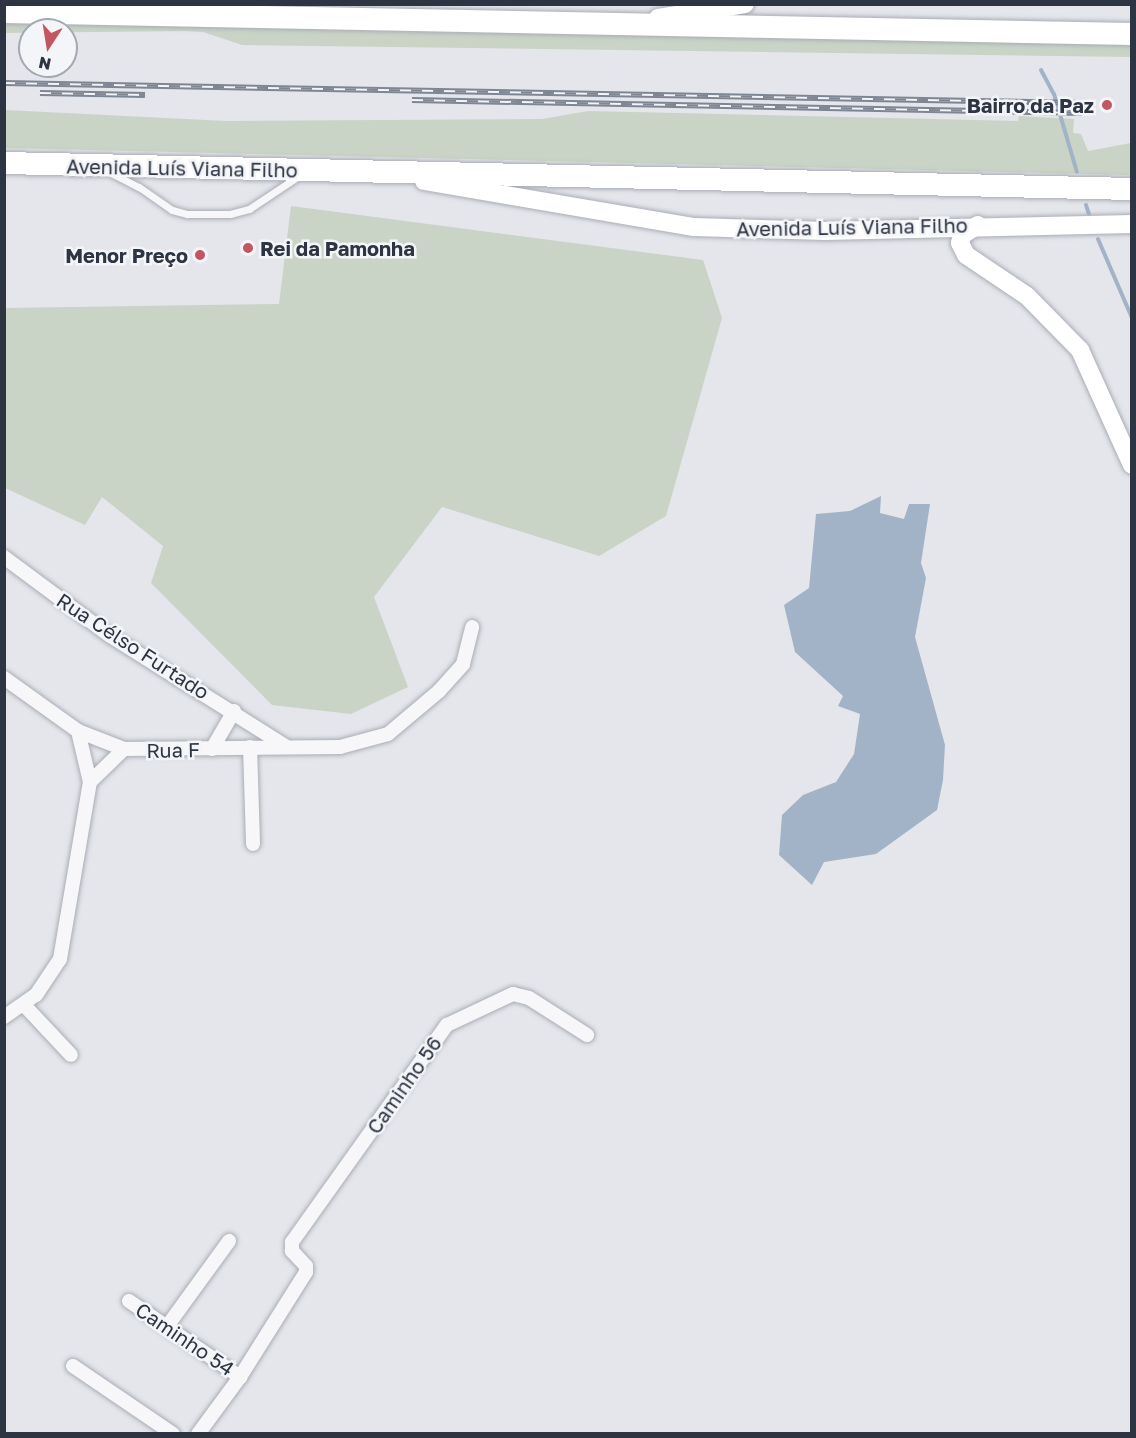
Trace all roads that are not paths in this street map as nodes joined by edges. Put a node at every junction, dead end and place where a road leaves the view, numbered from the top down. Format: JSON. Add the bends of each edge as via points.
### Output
{"nodes":[{"id":1,"x":745,"y":4,"type":"edge"},
{"id":2,"x":186,"y":10,"type":"edge"},
{"id":3,"x":4,"y":12,"type":"edge"},
{"id":4,"x":614,"y":25,"type":"junction"},
{"id":5,"x":1131,"y":34,"type":"edge"},
{"id":6,"x":4,"y":163,"type":"edge"},
{"id":7,"x":98,"y":167,"type":"junction"},
{"id":8,"x":309,"y":170,"type":"junction"},
{"id":9,"x":360,"y":172,"type":"junction"},
{"id":10,"x":1124,"y":189,"type":"edge"},
{"id":11,"x":1131,"y":224,"type":"edge"},
{"id":12,"x":978,"y":225,"type":"junction"},
{"id":13,"x":1131,"y":465,"type":"edge"},
{"id":14,"x":4,"y":557,"type":"edge"},
{"id":15,"x":472,"y":627,"type":"dead end"},
{"id":16,"x":4,"y":678,"type":"edge"},
{"id":17,"x":234,"y":711,"type":"junction"},
{"id":18,"x":78,"y":731,"type":"junction"},
{"id":19,"x":250,"y":747,"type":"junction"},
{"id":20,"x":287,"y":747,"type":"junction"},
{"id":21,"x":124,"y":749,"type":"junction"},
{"id":22,"x":212,"y":749,"type":"junction"},
{"id":23,"x":90,"y":782,"type":"junction"},
{"id":24,"x":253,"y":844,"type":"dead end"},
{"id":25,"x":25,"y":1006,"type":"junction"},
{"id":26,"x":4,"y":1017,"type":"edge"},
{"id":27,"x":587,"y":1035,"type":"dead end"},
{"id":28,"x":71,"y":1055,"type":"dead end"},
{"id":29,"x":229,"y":1241,"type":"dead end"},
{"id":30,"x":129,"y":1301,"type":"dead end"},
{"id":31,"x":168,"y":1324,"type":"junction"},
{"id":32,"x":73,"y":1366,"type":"dead end"},
{"id":33,"x":240,"y":1377,"type":"junction"},
{"id":34,"x":173,"y":1434,"type":"edge"},
{"id":35,"x":198,"y":1434,"type":"edge"}],
"edges":[{"from":1,"to":4,"type":"main road"},
{"from":2,"to":3,"type":"highway"},
{"from":2,"to":4,"type":"highway"},
{"from":4,"to":5,"type":"highway"},
{"from":6,"to":7,"type":"highway","name":"Avenida Luís Viana Filho"},
{"from":7,"to":8,"type":"highway","name":"Avenida Luís Viana Filho"},
{"from":7,"to":8,"type":"lane","via":[[140,187],[172,210],[188,214],[230,214],[249,209]]},
{"from":8,"to":9,"type":"highway","name":"Avenida Luís Viana Filho"},
{"from":9,"to":10,"type":"highway","name":"Avenida Luís Viana Filho"},
{"from":9,"to":12,"type":"main road","name":"Avenida Luís Viana Filho","via":[[694,226],[825,231]]},
{"from":11,"to":12,"type":"main road","name":"Avenida Luís Viana Filho"},
{"from":12,"to":13,"type":"main road","via":[[962,235],[960,243],[966,255],[1027,296],[1080,350]]},
{"from":14,"to":17,"type":"street","name":"Rua Célso Furtado","via":[[109,635]]},
{"from":15,"to":20,"type":"street","name":"Rua F","via":[[463,664],[439,691],[388,734],[340,747]]},
{"from":16,"to":18,"type":"street"},
{"from":17,"to":20,"type":"street","name":"Rua Célso Furtado"},
{"from":17,"to":22,"type":"street"},
{"from":18,"to":21,"type":"street"},
{"from":18,"to":23,"type":"street"},
{"from":19,"to":20,"type":"street","name":"Rua F"},
{"from":19,"to":22,"type":"street","name":"Rua F"},
{"from":19,"to":24,"type":"street"},
{"from":21,"to":22,"type":"street","name":"Rua F"},
{"from":21,"to":23,"type":"street","name":"Rua F"},
{"from":23,"to":25,"type":"street","via":[[63,949],[56,969]]},
{"from":25,"to":26,"type":"street"},
{"from":25,"to":28,"type":"street"},
{"from":27,"to":33,"type":"street","name":"Caminho 56","via":[[530,998],[513,994],[447,1025],[292,1242],[292,1251],[306,1266],[304,1275]]},
{"from":29,"to":31,"type":"street"},
{"from":30,"to":31,"type":"street","name":"Caminho 54"},
{"from":31,"to":33,"type":"street","name":"Caminho 54"},
{"from":32,"to":34,"type":"street"},
{"from":33,"to":35,"type":"street"}]}
